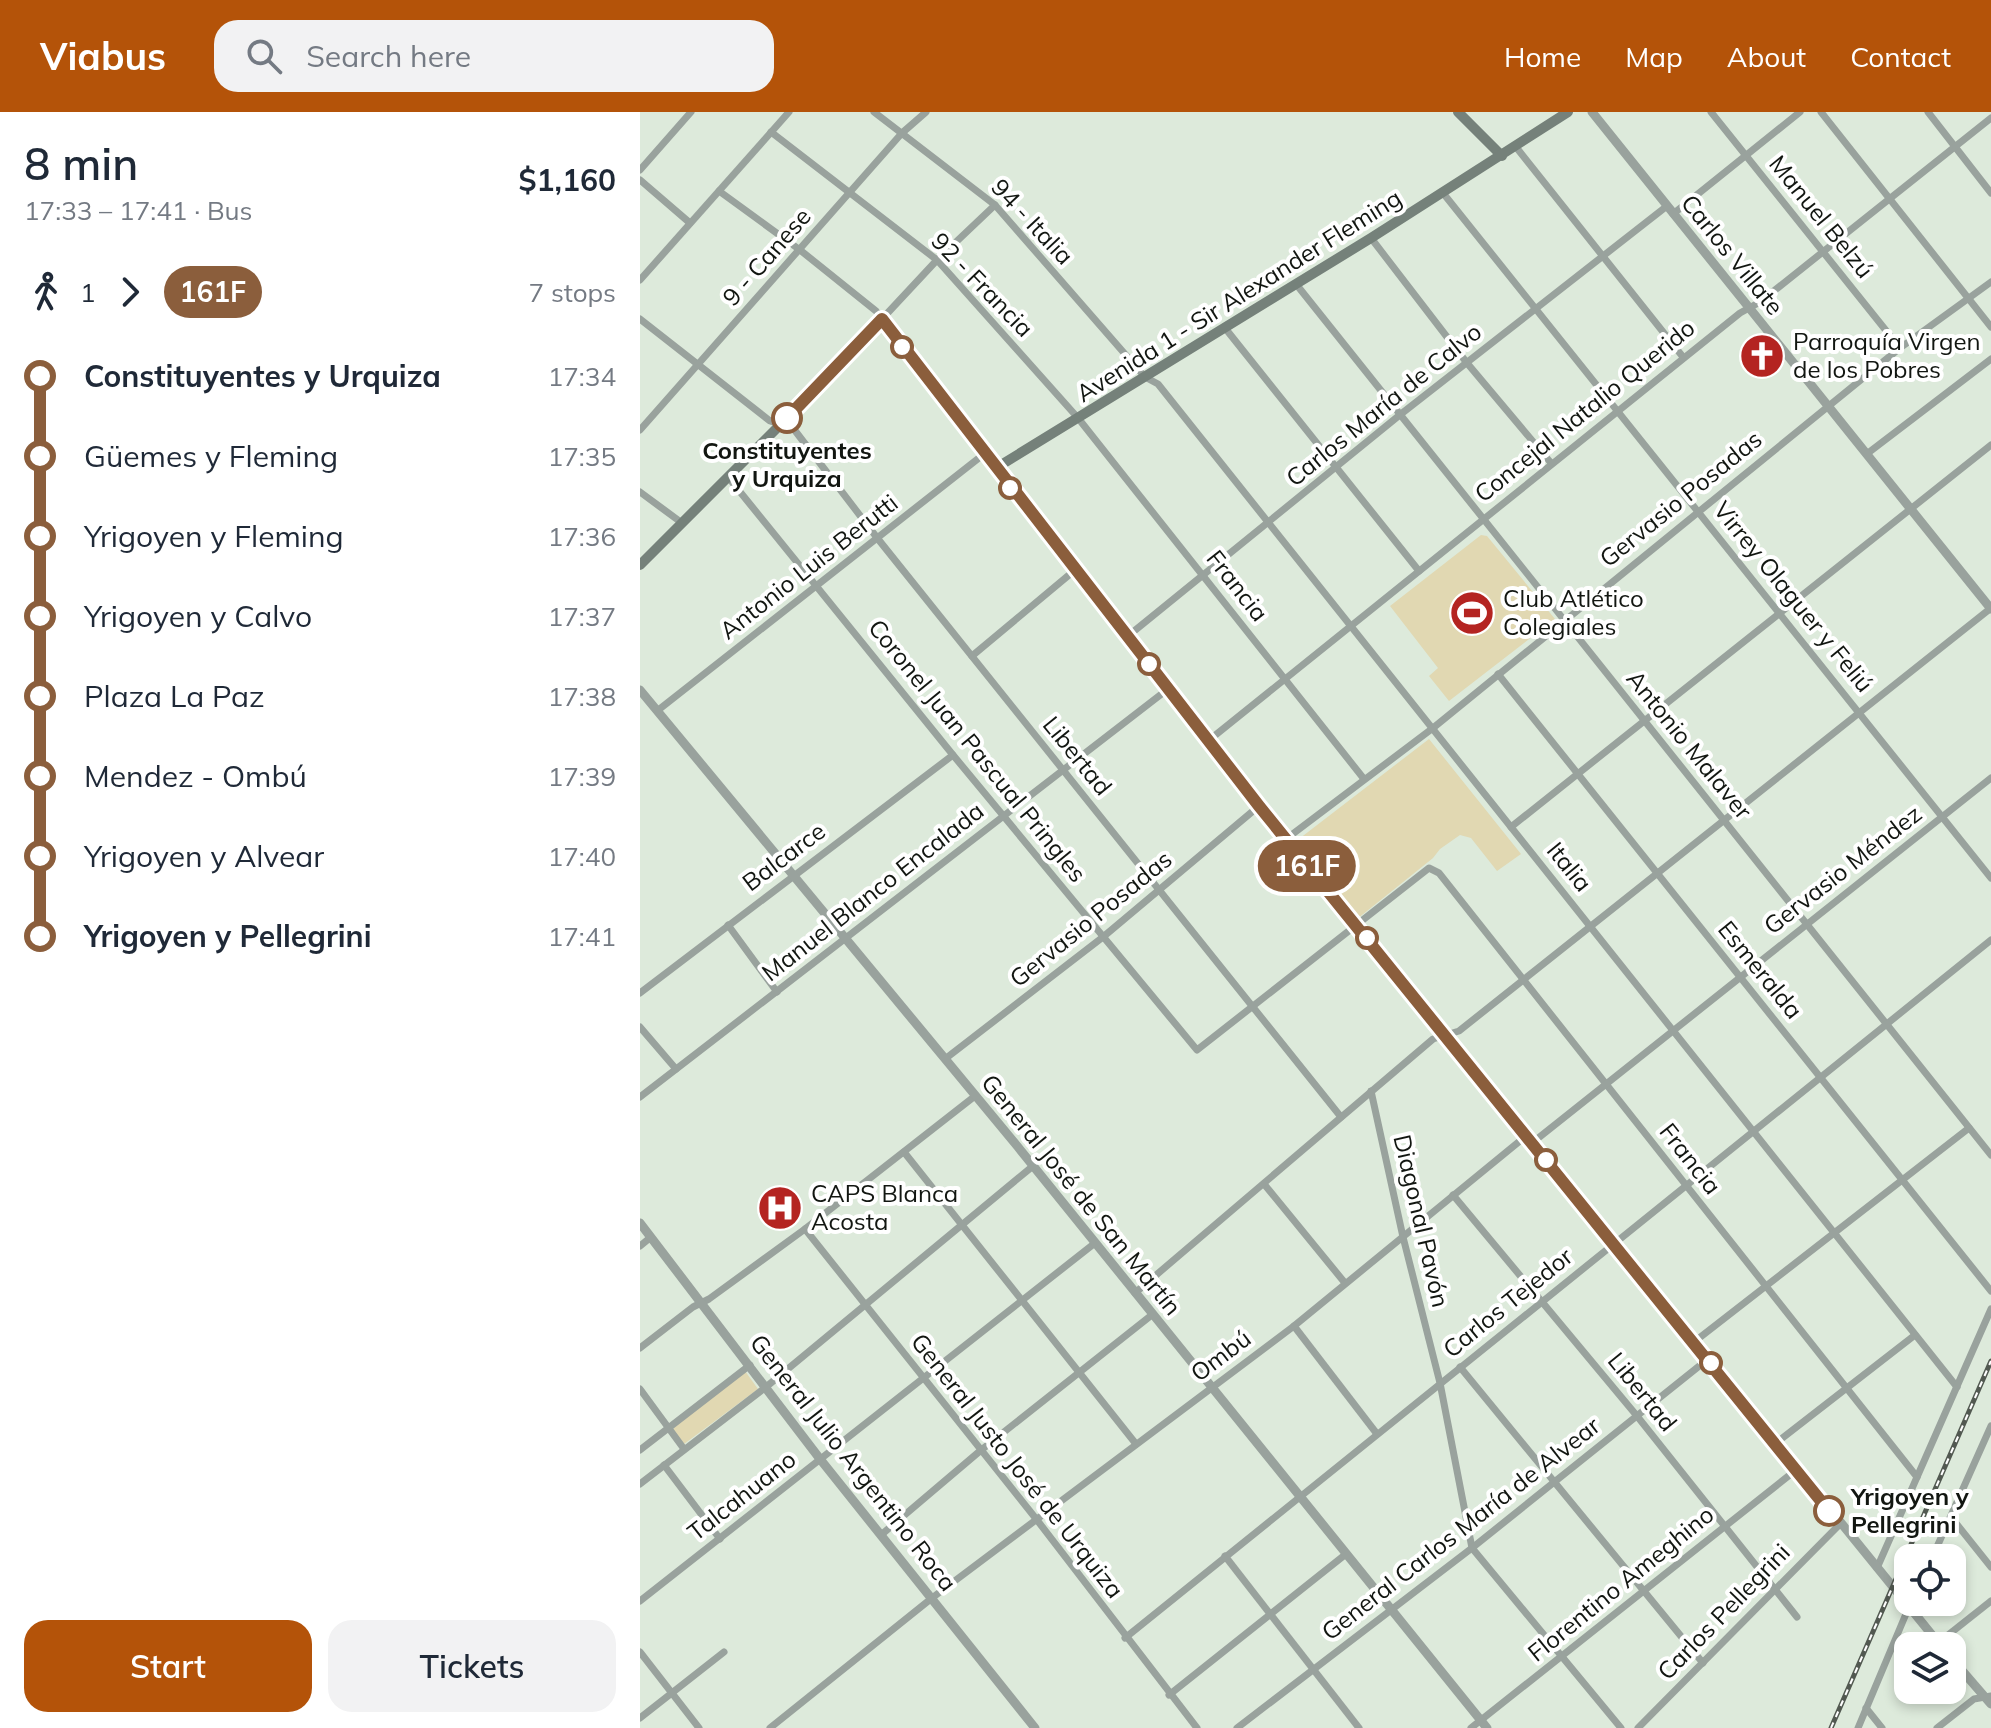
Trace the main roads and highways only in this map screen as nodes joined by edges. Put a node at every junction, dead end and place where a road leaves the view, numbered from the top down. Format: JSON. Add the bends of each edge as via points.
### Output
{"nodes":[{"id":1,"x":1458,"y":112,"type":"edge"},
{"id":2,"x":1568,"y":112,"type":"edge"},
{"id":3,"x":1502,"y":156,"type":"junction"},
{"id":4,"x":640,"y":565,"type":"edge"}],
"edges":[{"from":1,"to":3,"type":"main road"},
{"from":2,"to":3,"type":"main road","name":"Avenida 1 - Sir Alexander Fleming"},
{"from":3,"to":4,"type":"main road","name":"Avenida 1 - Sir Alexander Fleming","via":[[996,468],[882,319]]}]}
